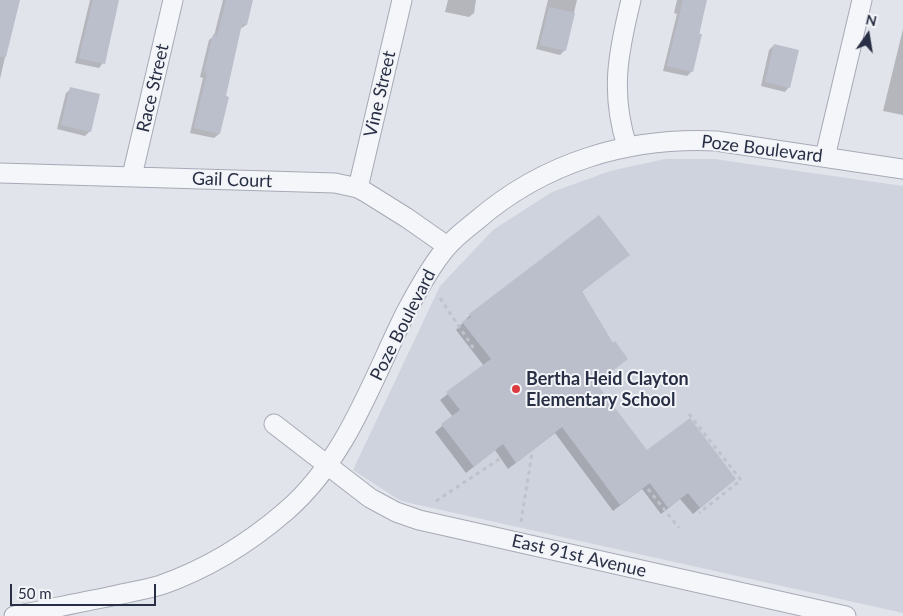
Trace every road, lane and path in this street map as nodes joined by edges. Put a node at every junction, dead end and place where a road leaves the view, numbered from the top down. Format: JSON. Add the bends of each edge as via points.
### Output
{"nodes":[{"id":1,"x":173,"y":0,"type":"edge"},
{"id":2,"x":402,"y":0,"type":"edge"},
{"id":3,"x":631,"y":0,"type":"edge"},
{"id":4,"x":862,"y":0,"type":"edge"},
{"id":5,"x":627,"y":146,"type":"junction"},
{"id":6,"x":825,"y":157,"type":"junction"},
{"id":7,"x":903,"y":169,"type":"edge"},
{"id":8,"x":0,"y":173,"type":"edge"},
{"id":9,"x":132,"y":176,"type":"junction"},
{"id":10,"x":358,"y":188,"type":"junction"},
{"id":11,"x":447,"y":246,"type":"junction"},
{"id":12,"x":440,"y":298,"type":"dead end"},
{"id":13,"x":474,"y":349,"type":"dead end"},
{"id":14,"x":689,"y":414,"type":"dead end"},
{"id":15,"x":274,"y":424,"type":"dead end"},
{"id":16,"x":532,"y":453,"type":"dead end"},
{"id":17,"x":501,"y":458,"type":"dead end"},
{"id":18,"x":327,"y":465,"type":"junction"},
{"id":19,"x":648,"y":489,"type":"dead end"},
{"id":20,"x":436,"y":501,"type":"dead end"},
{"id":21,"x":699,"y":513,"type":"dead end"},
{"id":22,"x":521,"y":522,"type":"dead end"},
{"id":23,"x":679,"y":528,"type":"dead end"},
{"id":24,"x":14,"y":616,"type":"edge"},
{"id":25,"x":846,"y":616,"type":"edge"}],
"edges":[{"from":1,"to":9,"type":"street","name":"Race Street"},
{"from":2,"to":10,"type":"street","name":"Vine Street"},
{"from":3,"to":5,"type":"street","via":[[617,72],[618,103]]},
{"from":4,"to":6,"type":"street"},
{"from":5,"to":6,"type":"street","name":"Poze Boulevard","via":[[688,140],[716,141]]},
{"from":5,"to":11,"type":"street","name":"Poze Boulevard","via":[[598,153],[538,177],[508,196]]},
{"from":6,"to":7,"type":"street","name":"Poze Boulevard"},
{"from":8,"to":9,"type":"street","name":"Gail Court"},
{"from":9,"to":10,"type":"street","name":"Gail Court","via":[[335,183]]},
{"from":10,"to":11,"type":"street","name":"Gail Court"},
{"from":11,"to":18,"type":"street","name":"Poze Boulevard","via":[[432,266],[350,430]]},
{"from":12,"to":13,"type":"path"},
{"from":14,"to":21,"type":"path","via":[[741,480]]},
{"from":15,"to":18,"type":"street","name":"East 91st Avenue"},
{"from":16,"to":22,"type":"path"},
{"from":17,"to":20,"type":"path"},
{"from":18,"to":24,"type":"street","name":"Poze Boulevard","via":[[287,510],[232,552],[203,567],[149,588]]},
{"from":18,"to":25,"type":"street","name":"East 91st Avenue","via":[[370,498],[419,520]]},
{"from":19,"to":23,"type":"path"}]}
